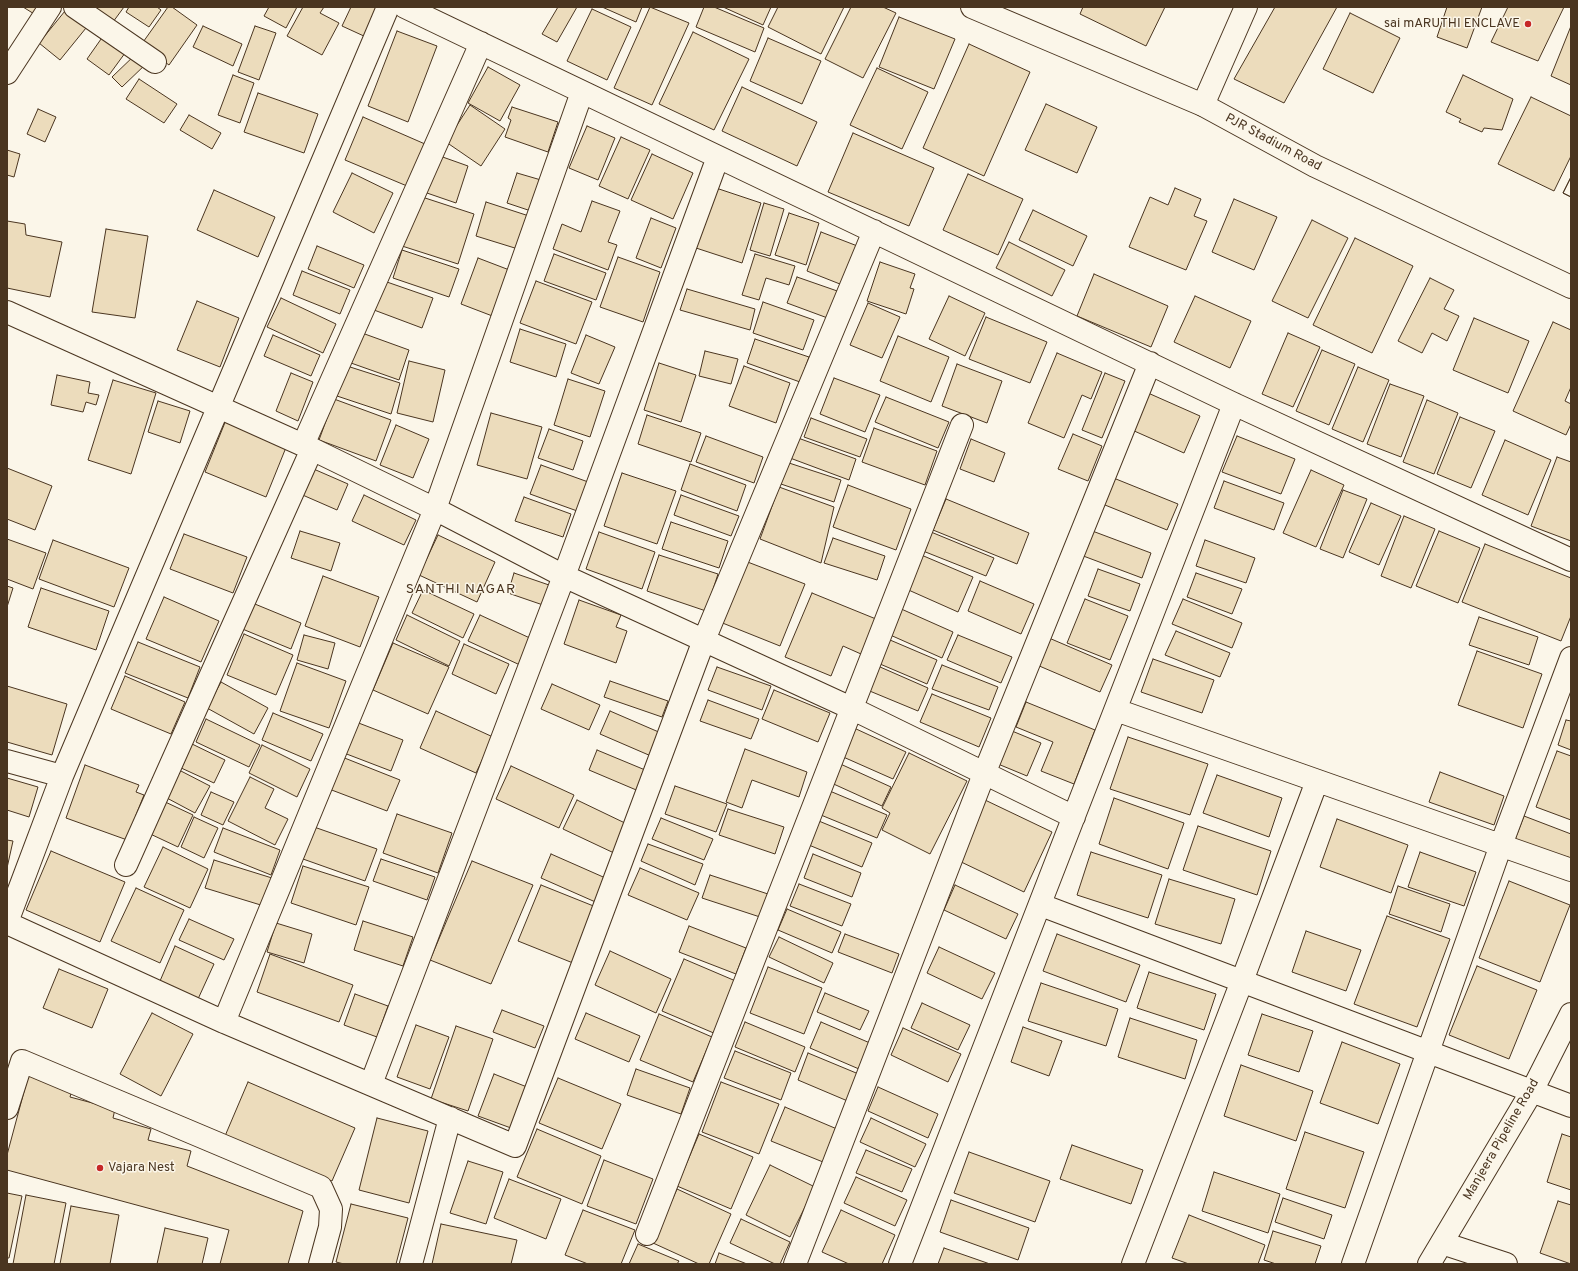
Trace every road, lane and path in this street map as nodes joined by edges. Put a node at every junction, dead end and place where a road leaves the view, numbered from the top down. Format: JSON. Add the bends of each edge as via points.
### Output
{"nodes":[{"id":1,"x":50,"y":7,"type":"edge"},
{"id":2,"x":75,"y":7,"type":"edge"},
{"id":3,"x":388,"y":7,"type":"edge"},
{"id":4,"x":405,"y":7,"type":"edge"},
{"id":5,"x":972,"y":7,"type":"edge"},
{"id":6,"x":1246,"y":7,"type":"edge"},
{"id":7,"x":481,"y":44,"type":"junction"},
{"id":8,"x":155,"y":62,"type":"dead end"},
{"id":9,"x":7,"y":73,"type":"edge"},
{"id":10,"x":582,"y":92,"type":"junction"},
{"id":11,"x":1203,"y":105,"type":"junction"},
{"id":12,"x":718,"y":157,"type":"junction"},
{"id":13,"x":874,"y":231,"type":"junction"},
{"id":14,"x":1571,"y":286,"type":"edge"},
{"id":15,"x":7,"y":312,"type":"edge"},
{"id":16,"x":1150,"y":363,"type":"junction"},
{"id":17,"x":1234,"y":404,"type":"junction"},
{"id":18,"x":220,"y":407,"type":"junction"},
{"id":19,"x":962,"y":425,"type":"dead end"},
{"id":20,"x":308,"y":447,"type":"junction"},
{"id":21,"x":435,"y":508,"type":"junction"},
{"id":22,"x":1571,"y":560,"type":"edge"},
{"id":23,"x":564,"y":576,"type":"junction"},
{"id":24,"x":704,"y":640,"type":"junction"},
{"id":25,"x":1571,"y":658,"type":"edge"},
{"id":26,"x":851,"y":708,"type":"junction"},
{"id":27,"x":1116,"y":710,"type":"junction"},
{"id":28,"x":7,"y":761,"type":"edge"},
{"id":29,"x":984,"y":774,"type":"junction"},
{"id":30,"x":62,"y":776,"type":"junction"},
{"id":31,"x":1317,"y":781,"type":"junction"},
{"id":32,"x":1074,"y":817,"type":"junction"},
{"id":33,"x":1501,"y":845,"type":"junction"},
{"id":34,"x":126,"y":865,"type":"dead end"},
{"id":35,"x":1571,"y":870,"type":"edge"},
{"id":36,"x":1041,"y":905,"type":"junction"},
{"id":37,"x":7,"y":922,"type":"edge"},
{"id":38,"x":1242,"y":981,"type":"junction"},
{"id":39,"x":1571,"y":1014,"type":"edge"},
{"id":40,"x":224,"y":1022,"type":"junction"},
{"id":41,"x":1428,"y":1052,"type":"junction"},
{"id":42,"x":371,"y":1084,"type":"junction"},
{"id":43,"x":1532,"y":1091,"type":"junction"},
{"id":44,"x":1571,"y":1106,"type":"edge"},
{"id":45,"x":7,"y":1108,"type":"edge"},
{"id":46,"x":450,"y":1118,"type":"junction"},
{"id":47,"x":647,"y":1234,"type":"dead end"},
{"id":48,"x":1442,"y":1243,"type":"junction"},
{"id":49,"x":320,"y":1264,"type":"edge"},
{"id":50,"x":411,"y":1264,"type":"edge"},
{"id":51,"x":795,"y":1264,"type":"edge"},
{"id":52,"x":900,"y":1264,"type":"edge"},
{"id":53,"x":1133,"y":1264,"type":"edge"},
{"id":54,"x":1353,"y":1264,"type":"edge"},
{"id":55,"x":1429,"y":1264,"type":"edge"},
{"id":56,"x":1506,"y":1264,"type":"edge"}],
"edges":[{"from":1,"to":9,"type":"street"},
{"from":2,"to":8,"type":"street"},
{"from":3,"to":18,"type":"street"},
{"from":4,"to":7,"type":"street"},
{"from":5,"to":11,"type":"street","name":"PJR Stadium Road"},
{"from":6,"to":11,"type":"street"},
{"from":7,"to":10,"type":"street"},
{"from":7,"to":20,"type":"street"},
{"from":10,"to":12,"type":"street"},
{"from":10,"to":21,"type":"street"},
{"from":11,"to":14,"type":"street","name":"PJR Stadium Road","via":[[1315,166]]},
{"from":12,"to":13,"type":"street"},
{"from":12,"to":23,"type":"street"},
{"from":13,"to":16,"type":"street"},
{"from":13,"to":24,"type":"street"},
{"from":15,"to":18,"type":"street"},
{"from":16,"to":17,"type":"street"},
{"from":16,"to":29,"type":"street"},
{"from":17,"to":22,"type":"street"},
{"from":17,"to":27,"type":"street"},
{"from":18,"to":20,"type":"street"},
{"from":18,"to":30,"type":"street"},
{"from":19,"to":26,"type":"street"},
{"from":20,"to":21,"type":"street"},
{"from":20,"to":34,"type":"street"},
{"from":21,"to":23,"type":"street"},
{"from":21,"to":40,"type":"street"},
{"from":23,"to":24,"type":"street"},
{"from":23,"to":42,"type":"street"},
{"from":24,"to":26,"type":"street"},
{"from":24,"to":46,"type":"street","via":[[515,1146]]},
{"from":25,"to":33,"type":"street"},
{"from":26,"to":29,"type":"street"},
{"from":26,"to":47,"type":"street"},
{"from":27,"to":31,"type":"street"},
{"from":27,"to":32,"type":"street"},
{"from":28,"to":30,"type":"street"},
{"from":29,"to":32,"type":"street"},
{"from":29,"to":51,"type":"street"},
{"from":30,"to":37,"type":"street"},
{"from":31,"to":33,"type":"street"},
{"from":31,"to":38,"type":"street"},
{"from":32,"to":36,"type":"street"},
{"from":33,"to":35,"type":"street"},
{"from":33,"to":41,"type":"street"},
{"from":36,"to":38,"type":"street"},
{"from":36,"to":52,"type":"street"},
{"from":37,"to":40,"type":"street"},
{"from":38,"to":41,"type":"street"},
{"from":38,"to":53,"type":"street"},
{"from":39,"to":43,"type":"street","name":"Manjeera Pipeline Road"},
{"from":40,"to":42,"type":"street"},
{"from":41,"to":43,"type":"street"},
{"from":41,"to":54,"type":"street"},
{"from":42,"to":46,"type":"street"},
{"from":43,"to":44,"type":"street"},
{"from":43,"to":48,"type":"street","name":"Manjeera Pipeline Road"},
{"from":45,"to":49,"type":"street","via":[[22,1061],[321,1187],[331,1209],[330,1227]]},
{"from":46,"to":50,"type":"street"},
{"from":48,"to":55,"type":"street","name":"Manjeera Pipeline Road"},
{"from":48,"to":56,"type":"street"}]}
